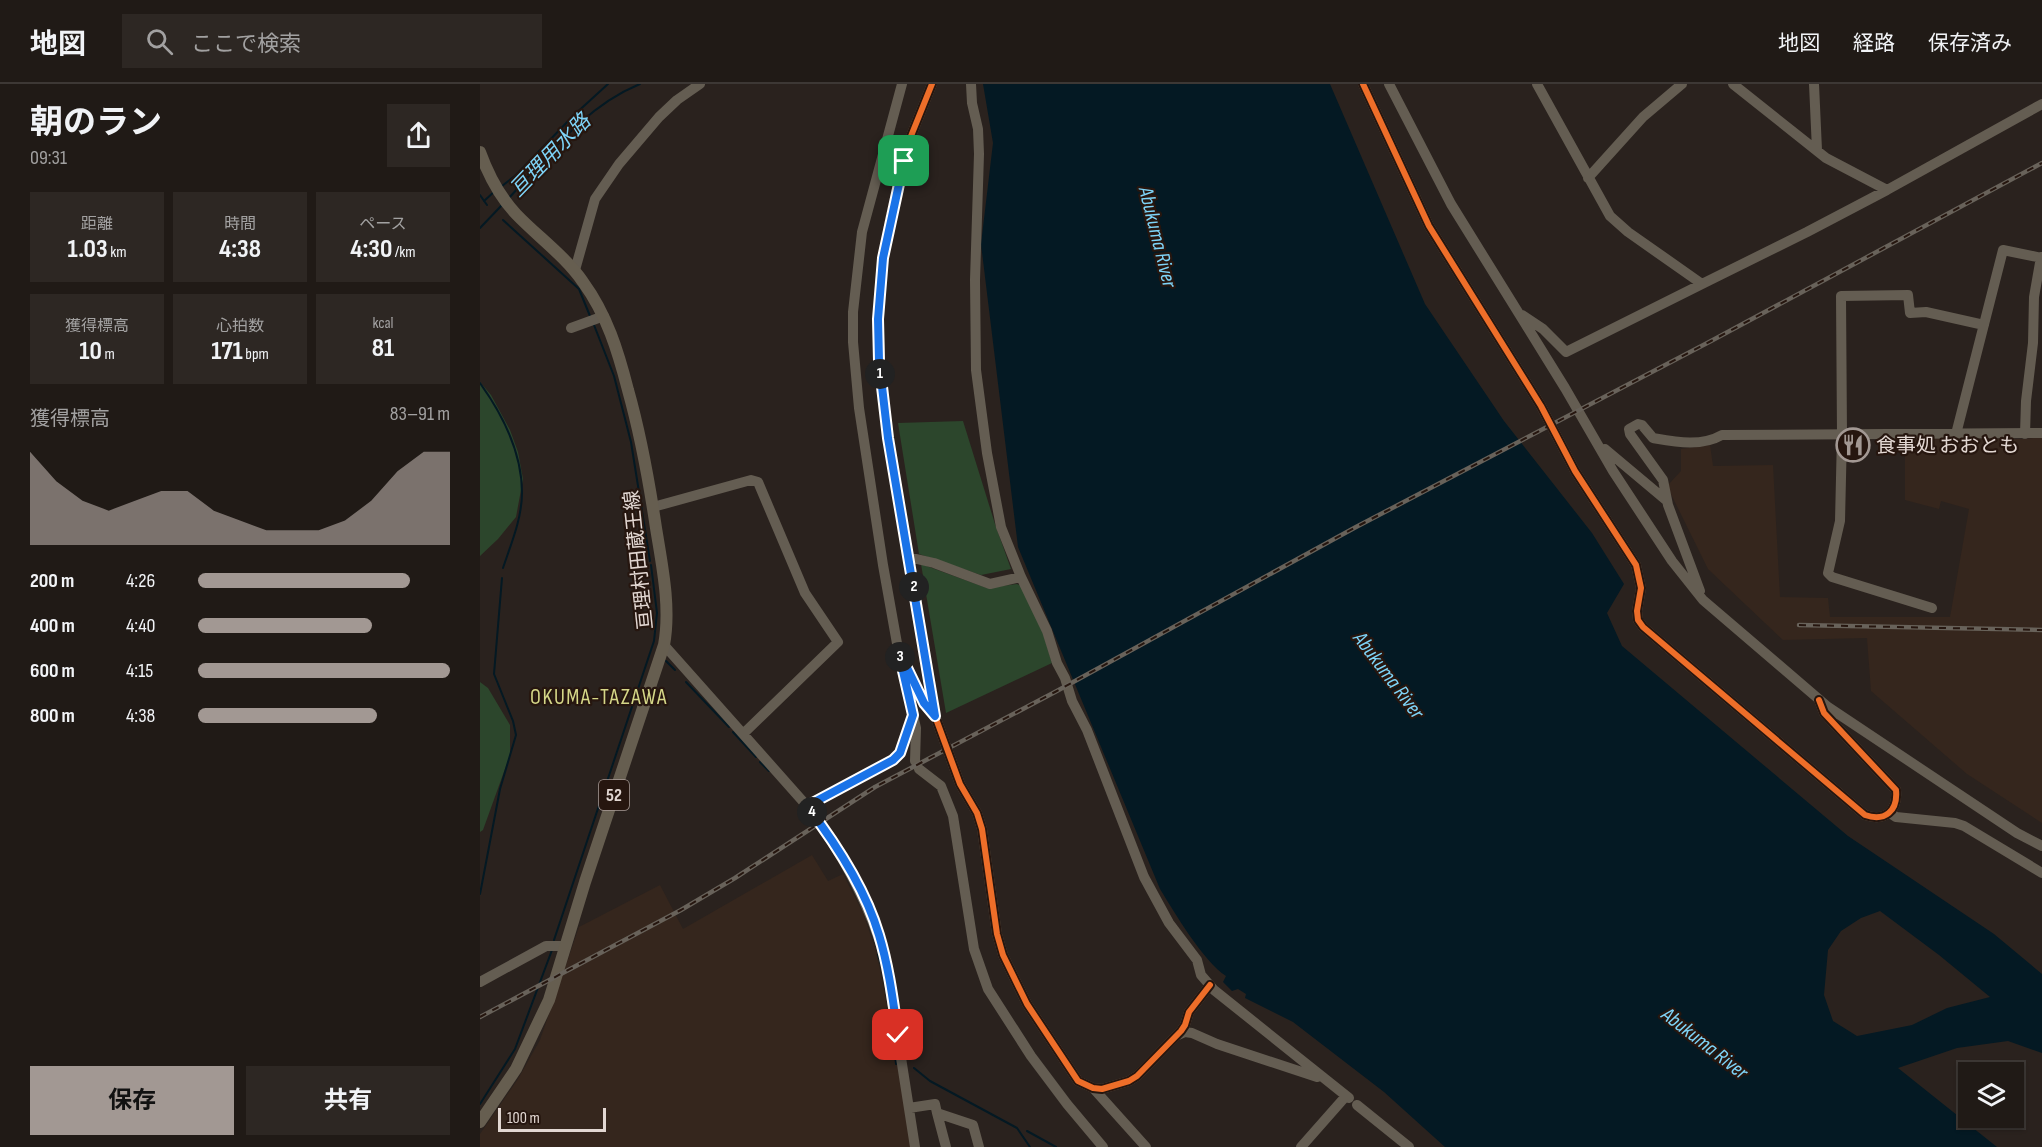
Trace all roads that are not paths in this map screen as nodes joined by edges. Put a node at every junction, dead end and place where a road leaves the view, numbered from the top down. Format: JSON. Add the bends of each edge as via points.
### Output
{"nodes":[{"id":1,"x":700,"y":84,"type":"edge"},
{"id":2,"x":902,"y":84,"type":"edge"},
{"id":3,"x":924,"y":84,"type":"edge"},
{"id":4,"x":932,"y":84,"type":"edge"},
{"id":5,"x":971,"y":84,"type":"edge"},
{"id":6,"x":1363,"y":84,"type":"edge"},
{"id":7,"x":1389,"y":84,"type":"edge"},
{"id":8,"x":1537,"y":84,"type":"edge"},
{"id":9,"x":1682,"y":84,"type":"edge"},
{"id":10,"x":1733,"y":84,"type":"edge"},
{"id":11,"x":1814,"y":84,"type":"edge"},
{"id":12,"x":2042,"y":104,"type":"edge"},
{"id":13,"x":922,"y":106,"type":"junction"},
{"id":14,"x":1817,"y":150,"type":"junction"},
{"id":15,"x":480,"y":152,"type":"edge"},
{"id":16,"x":1588,"y":178,"type":"junction"},
{"id":17,"x":1887,"y":190,"type":"junction"},
{"id":18,"x":2042,"y":257,"type":"edge"},
{"id":19,"x":575,"y":270,"type":"junction"},
{"id":20,"x":1702,"y":284,"type":"junction"},
{"id":21,"x":1518,"y":312,"type":"junction"},
{"id":22,"x":604,"y":316,"type":"junction"},
{"id":23,"x":1984,"y":325,"type":"junction"},
{"id":24,"x":571,"y":328,"type":"dead end"},
{"id":25,"x":2042,"y":433,"type":"edge"},
{"id":26,"x":1956,"y":434,"type":"junction"},
{"id":27,"x":2025,"y":434,"type":"junction"},
{"id":28,"x":1842,"y":435,"type":"junction"},
{"id":29,"x":1598,"y":443,"type":"junction"},
{"id":30,"x":1667,"y":501,"type":"junction"},
{"id":31,"x":653,"y":507,"type":"junction"},
{"id":32,"x":908,"y":557,"type":"junction"},
{"id":33,"x":1021,"y":577,"type":"junction"},
{"id":34,"x":1703,"y":600,"type":"junction"},
{"id":35,"x":1932,"y":608,"type":"dead end"},
{"id":36,"x":664,"y":645,"type":"junction"},
{"id":37,"x":898,"y":649,"type":"junction"},
{"id":38,"x":1819,"y":700,"type":"junction"},
{"id":39,"x":913,"y":715,"type":"junction"},
{"id":40,"x":935,"y":716,"type":"junction"},
{"id":41,"x":743,"y":734,"type":"junction"},
{"id":42,"x":807,"y":806,"type":"junction"},
{"id":43,"x":1890,"y":813,"type":"junction"},
{"id":44,"x":2042,"y":846,"type":"edge"},
{"id":45,"x":2042,"y":873,"type":"edge"},
{"id":46,"x":566,"y":946,"type":"junction"},
{"id":47,"x":480,"y":982,"type":"edge"},
{"id":48,"x":1210,"y":985,"type":"junction"},
{"id":49,"x":1174,"y":1036,"type":"junction"},
{"id":50,"x":1323,"y":1079,"type":"junction"},
{"id":51,"x":1093,"y":1088,"type":"junction"},
{"id":52,"x":1350,"y":1100,"type":"junction"},
{"id":53,"x":909,"y":1108,"type":"junction"},
{"id":54,"x":938,"y":1113,"type":"junction"},
{"id":55,"x":480,"y":1122,"type":"edge"},
{"id":56,"x":915,"y":1147,"type":"edge"},
{"id":57,"x":946,"y":1147,"type":"edge"},
{"id":58,"x":979,"y":1147,"type":"edge"},
{"id":59,"x":1103,"y":1147,"type":"edge"},
{"id":60,"x":1146,"y":1147,"type":"edge"},
{"id":61,"x":1301,"y":1147,"type":"edge"},
{"id":62,"x":1409,"y":1147,"type":"edge"}],
"edges":[{"from":1,"to":19,"type":"street","via":[[659,117],[630,149],[595,199]]},
{"from":2,"to":37,"type":"street","via":[[862,232],[853,312],[860,419]]},
{"from":3,"to":13,"type":"street"},
{"from":4,"to":13,"type":"street"},
{"from":5,"to":33,"type":"street","via":[[979,154],[976,370],[1001,527]]},
{"from":6,"to":43,"type":"street","via":[[1430,226],[1541,406],[1575,471],[1636,565],[1641,588],[1636,611],[1643,627],[1865,815],[1878,818]]},
{"from":7,"to":21,"type":"street","via":[[1451,204]]},
{"from":8,"to":16,"type":"street"},
{"from":9,"to":16,"type":"street","via":[[1643,117]]},
{"from":10,"to":14,"type":"street"},
{"from":11,"to":14,"type":"street"},
{"from":12,"to":17,"type":"street"},
{"from":13,"to":32,"type":"street","via":[[891,215],[878,319],[882,388]]},
{"from":14,"to":17,"type":"street"},
{"from":15,"to":19,"type":"main road","name":"亘理村田蔵王線","number":"52","via":[[510,208]]},
{"from":16,"to":20,"type":"street","via":[[1610,216]]},
{"from":17,"to":20,"type":"street"},
{"from":18,"to":23,"type":"street","via":[[2003,250]]},
{"from":18,"to":27,"type":"street","via":[[2034,297]]},
{"from":19,"to":22,"type":"main road","name":"亘理村田蔵王線","number":"52"},
{"from":20,"to":21,"type":"street","via":[[1566,352]]},
{"from":21,"to":29,"type":"street"},
{"from":22,"to":24,"type":"street"},
{"from":22,"to":31,"type":"main road","name":"亘理村田蔵王線","number":"52","via":[[638,427]]},
{"from":23,"to":26,"type":"street"},
{"from":23,"to":28,"type":"street","via":[[1926,312],[1910,313],[1908,295],[1841,296]]},
{"from":25,"to":27,"type":"street"},
{"from":26,"to":27,"type":"street"},
{"from":26,"to":28,"type":"street"},
{"from":28,"to":30,"type":"street","via":[[1722,435],[1707,441],[1673,442],[1653,438],[1638,424],[1629,429],[1630,434],[1663,480]]},
{"from":28,"to":35,"type":"street","via":[[1840,521],[1828,573]]},
{"from":29,"to":30,"type":"street"},
{"from":29,"to":34,"type":"street","via":[[1672,561]]},
{"from":30,"to":34,"type":"street"},
{"from":31,"to":36,"type":"main road","name":"亘理村田蔵王線","number":"52","via":[[667,621]]},
{"from":31,"to":41,"type":"street","via":[[751,480],[758,482],[805,594],[838,642]]},
{"from":32,"to":33,"type":"street","via":[[990,584]]},
{"from":32,"to":40,"type":"street"},
{"from":33,"to":48,"type":"street","via":[[1047,631],[1144,877]]},
{"from":34,"to":38,"type":"street"},
{"from":36,"to":41,"type":"street"},
{"from":36,"to":46,"type":"main road","name":"亘理村田蔵王線","number":"52"},
{"from":37,"to":39,"type":"street"},
{"from":37,"to":40,"type":"street","via":[[924,703]]},
{"from":38,"to":43,"type":"street","via":[[1824,713],[1896,790]]},
{"from":38,"to":44,"type":"street"},
{"from":39,"to":42,"type":"street","via":[[900,753],[893,760]]},
{"from":39,"to":59,"type":"street","via":[[917,765],[941,786],[953,816],[974,949],[988,989],[1031,1056]]},
{"from":40,"to":51,"type":"street","via":[[960,784],[982,829],[1003,955],[1027,1004],[1078,1081]]},
{"from":41,"to":42,"type":"street"},
{"from":42,"to":53,"type":"street","via":[[850,870],[879,933],[892,989]]},
{"from":43,"to":45,"type":"street","via":[[1964,826]]},
{"from":46,"to":47,"type":"street","via":[[546,946]]},
{"from":46,"to":55,"type":"main road","name":"亘理村田蔵王線","number":"52","via":[[530,1043]]},
{"from":48,"to":49,"type":"street"},
{"from":48,"to":50,"type":"street"},
{"from":49,"to":50,"type":"street","via":[[1192,1033]]},
{"from":49,"to":51,"type":"street","via":[[1129,1082]]},
{"from":50,"to":52,"type":"street"},
{"from":51,"to":60,"type":"street"},
{"from":52,"to":61,"type":"street"},
{"from":52,"to":62,"type":"street"},
{"from":53,"to":54,"type":"street","via":[[935,1104]]},
{"from":53,"to":56,"type":"street"},
{"from":54,"to":57,"type":"street"},
{"from":54,"to":58,"type":"street","via":[[973,1125]]}]}
